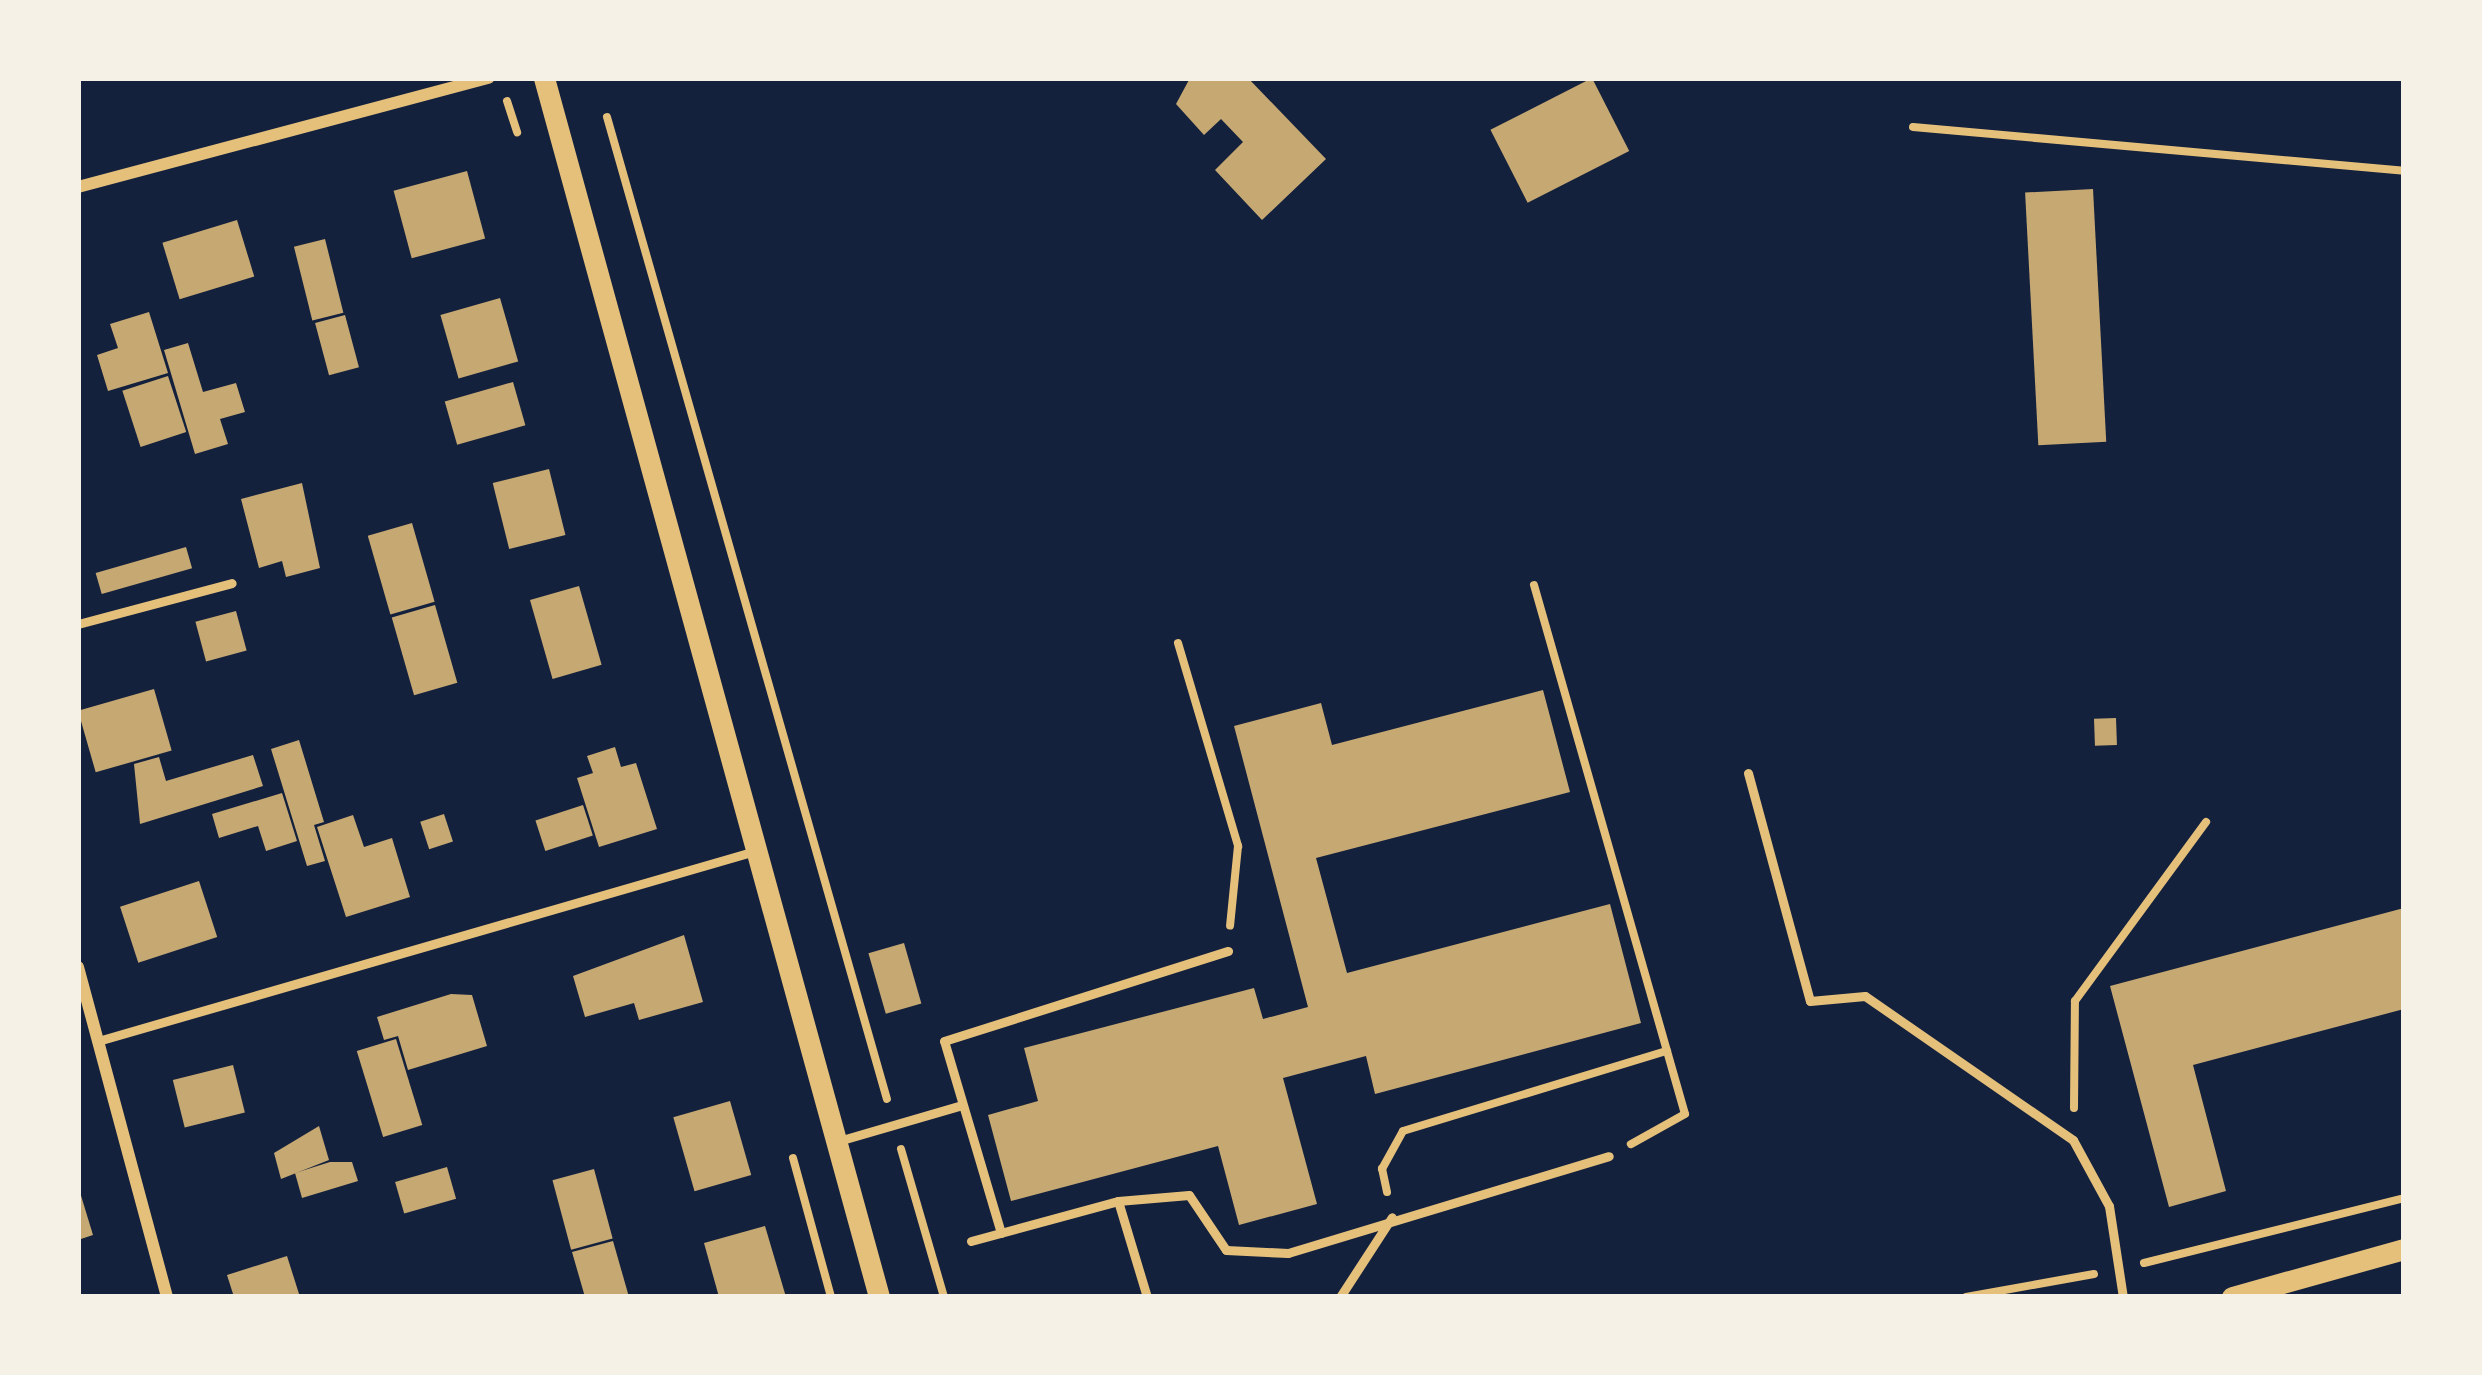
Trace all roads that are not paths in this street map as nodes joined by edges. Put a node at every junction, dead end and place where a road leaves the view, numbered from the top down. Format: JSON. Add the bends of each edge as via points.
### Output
{"nodes":[{"id":1,"x":489,"y":78,"type":"edge"},
{"id":2,"x":544,"y":78,"type":"edge"},
{"id":3,"x":78,"y":187,"type":"edge"},
{"id":4,"x":232,"y":583,"type":"dead end"},
{"id":5,"x":78,"y":624,"type":"edge"},
{"id":6,"x":1748,"y":773,"type":"dead end"},
{"id":7,"x":755,"y":851,"type":"junction"},
{"id":8,"x":1228,"y":951,"type":"road end"},
{"id":9,"x":78,"y":967,"type":"edge"},
{"id":10,"x":98,"y":1041,"type":"junction"},
{"id":11,"x":962,"y":1105,"type":"junction"},
{"id":12,"x":835,"y":1142,"type":"junction"},
{"id":13,"x":1609,"y":1156,"type":"road end"},
{"id":14,"x":1118,"y":1201,"type":"junction"},
{"id":15,"x":1392,"y":1217,"type":"junction"},
{"id":16,"x":1001,"y":1233,"type":"junction"},
{"id":17,"x":970,"y":1241,"type":"dead end"},
{"id":18,"x":2404,"y":1249,"type":"edge"},
{"id":19,"x":167,"y":1297,"type":"edge"},
{"id":20,"x":880,"y":1297,"type":"edge"},
{"id":21,"x":1147,"y":1297,"type":"edge"},
{"id":22,"x":1340,"y":1297,"type":"edge"},
{"id":23,"x":2123,"y":1297,"type":"edge"},
{"id":24,"x":2232,"y":1297,"type":"edge"}],
"edges":[{"from":1,"to":3,"type":"street"},
{"from":2,"to":7,"type":"street"},
{"from":4,"to":5,"type":"lane"},
{"from":6,"to":23,"type":"lane","via":[[1810,1001],[1865,995],[2073,1140],[2109,1206]]},
{"from":7,"to":10,"type":"lane"},
{"from":7,"to":12,"type":"street"},
{"from":8,"to":11,"type":"lane","via":[[944,1041]]},
{"from":9,"to":10,"type":"street"},
{"from":10,"to":19,"type":"street"},
{"from":11,"to":12,"type":"lane"},
{"from":11,"to":16,"type":"lane"},
{"from":12,"to":20,"type":"street"},
{"from":13,"to":15,"type":"lane"},
{"from":14,"to":15,"type":"lane","via":[[1189,1195],[1226,1250],[1288,1253]]},
{"from":14,"to":16,"type":"lane"},
{"from":14,"to":21,"type":"lane"},
{"from":15,"to":22,"type":"lane"},
{"from":16,"to":17,"type":"lane"},
{"from":18,"to":24,"type":"street"}]}
